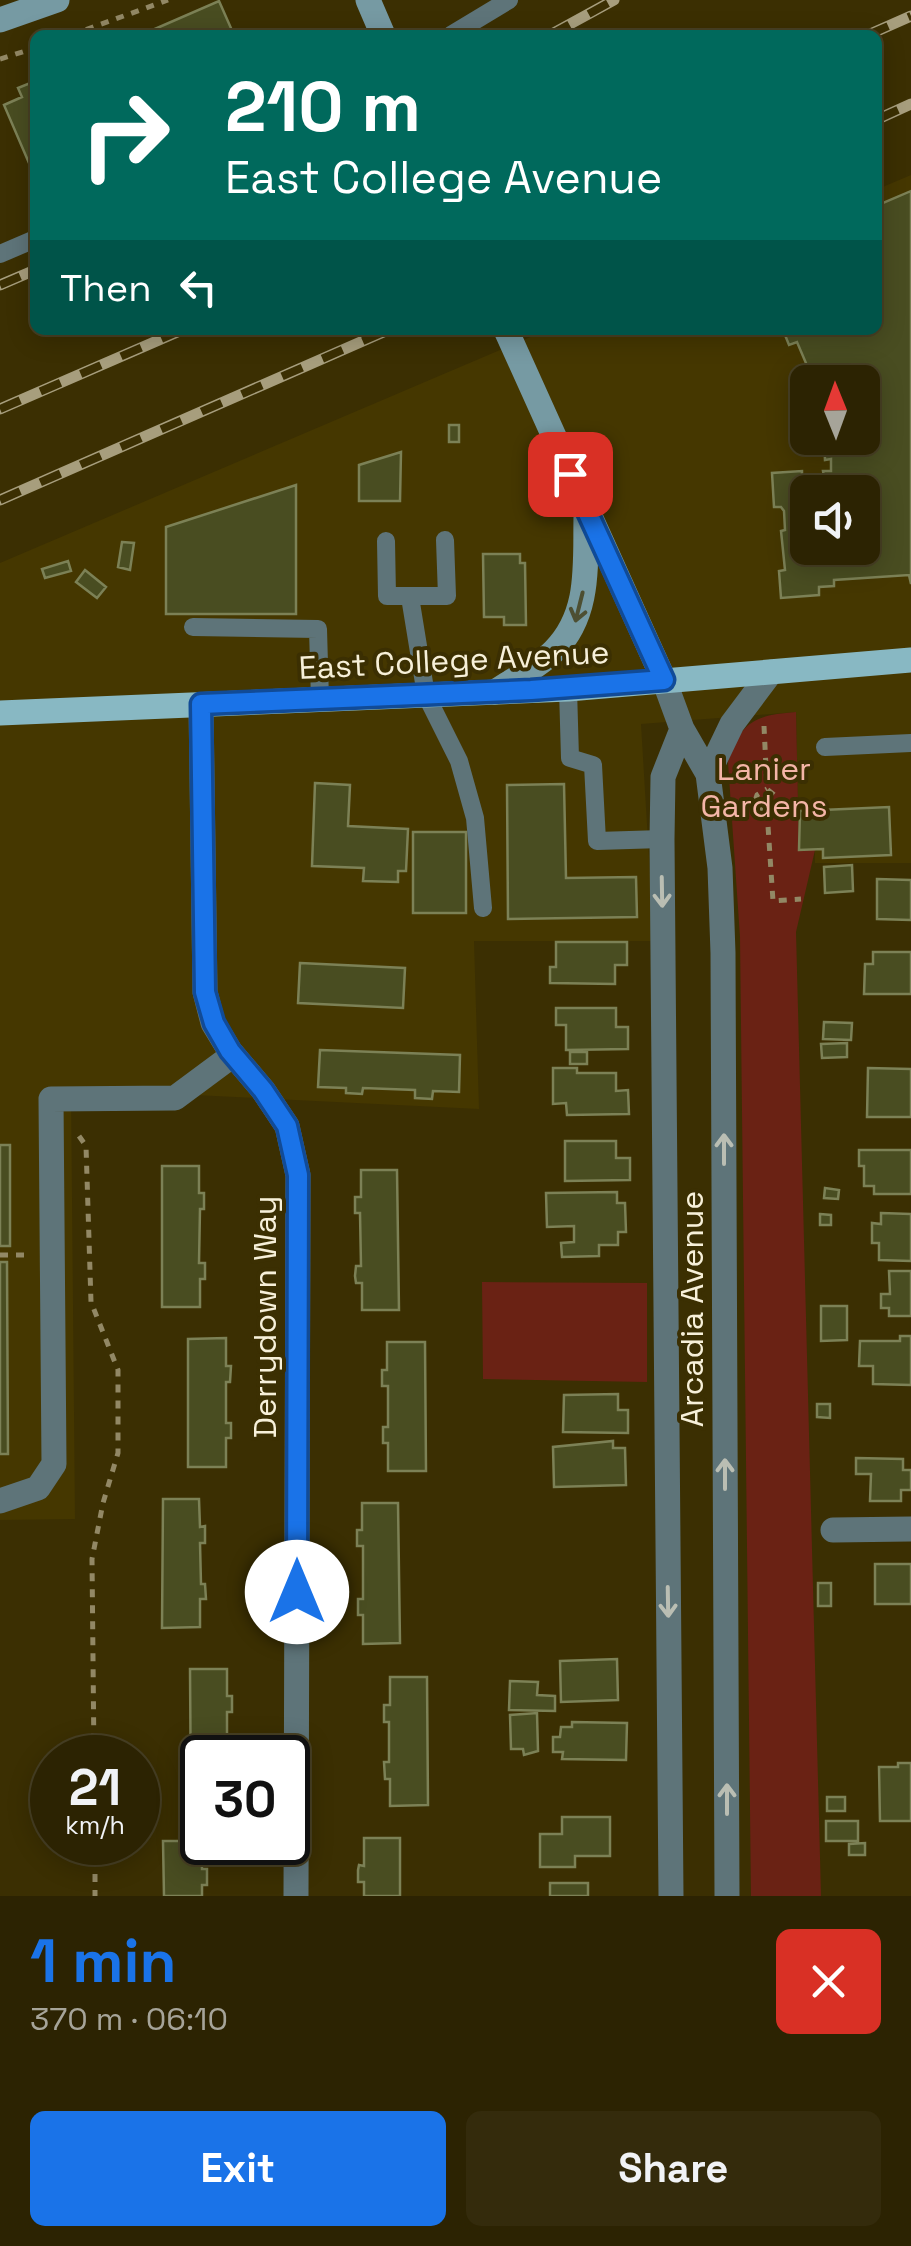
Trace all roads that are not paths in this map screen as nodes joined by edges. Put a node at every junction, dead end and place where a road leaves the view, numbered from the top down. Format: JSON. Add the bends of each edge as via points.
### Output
{"nodes":[{"id":1,"x":57,"y":0,"type":"edge"},
{"id":2,"x":509,"y":0,"type":"edge"},
{"id":3,"x":0,"y":20,"type":"edge"},
{"id":4,"x":459,"y":30,"type":"edge"},
{"id":5,"x":30,"y":241,"type":"edge"},
{"id":6,"x":0,"y":254,"type":"edge"},
{"id":7,"x":508,"y":335,"type":"edge"},
{"id":8,"x":587,"y":511,"type":"junction"},
{"id":9,"x":445,"y":540,"type":"dead end"},
{"id":10,"x":386,"y":541,"type":"dead end"},
{"id":11,"x":410,"y":597,"type":"junction"},
{"id":12,"x":193,"y":627,"type":"dead end"},
{"id":13,"x":911,"y":660,"type":"edge"},
{"id":14,"x":771,"y":672,"type":"junction"},
{"id":15,"x":664,"y":680,"type":"junction"},
{"id":16,"x":568,"y":688,"type":"junction"},
{"id":17,"x":495,"y":692,"type":"junction"},
{"id":18,"x":426,"y":695,"type":"junction"},
{"id":19,"x":320,"y":700,"type":"junction"},
{"id":20,"x":201,"y":704,"type":"junction"},
{"id":21,"x":0,"y":713,"type":"edge"},
{"id":22,"x":682,"y":728,"type":"junction"},
{"id":23,"x":911,"y":743,"type":"edge"},
{"id":24,"x":826,"y":748,"type":"dead end"},
{"id":25,"x":708,"y":774,"type":"junction"},
{"id":26,"x":662,"y":839,"type":"junction"},
{"id":27,"x":484,"y":908,"type":"dead end"},
{"id":28,"x":233,"y":1055,"type":"junction"},
{"id":29,"x":0,"y":1501,"type":"edge"},
{"id":30,"x":833,"y":1530,"type":"dead end"},
{"id":31,"x":911,"y":1530,"type":"edge"},
{"id":32,"x":296,"y":1896,"type":"edge"},
{"id":33,"x":671,"y":1896,"type":"edge"},
{"id":34,"x":727,"y":1896,"type":"edge"}],
"edges":[{"from":1,"to":3,"type":"main road"},
{"from":2,"to":4,"type":"lane"},
{"from":5,"to":6,"type":"lane"},
{"from":7,"to":8,"type":"main road"},
{"from":8,"to":15,"type":"main road"},
{"from":8,"to":17,"type":"main road","one_way":true,"via":[[583,592],[574,626],[552,653]]},
{"from":9,"to":11,"type":"lane","via":[[446,596]]},
{"from":10,"to":11,"type":"lane","via":[[386,596]]},
{"from":11,"to":18,"type":"lane"},
{"from":12,"to":19,"type":"lane","via":[[318,629]]},
{"from":13,"to":14,"type":"main road","name":"East College Avenue"},
{"from":14,"to":15,"type":"main road","name":"East College Avenue"},
{"from":14,"to":25,"type":"street","via":[[732,724]]},
{"from":15,"to":16,"type":"main road","name":"East College Avenue"},
{"from":15,"to":22,"type":"street","name":"Arcadia Avenue"},
{"from":16,"to":17,"type":"main road","name":"East College Avenue"},
{"from":16,"to":26,"type":"lane","via":[[570,758],[593,765],[597,841]]},
{"from":17,"to":18,"type":"main road","name":"East College Avenue"},
{"from":18,"to":19,"type":"main road","name":"East College Avenue"},
{"from":18,"to":27,"type":"lane","via":[[459,762],[475,818]]},
{"from":19,"to":20,"type":"main road","name":"East College Avenue"},
{"from":20,"to":21,"type":"main road","name":"East College Avenue"},
{"from":20,"to":28,"type":"street","name":"Derrydown Way","via":[[205,992]]},
{"from":22,"to":25,"type":"street","name":"Arcadia Avenue"},
{"from":22,"to":26,"type":"street","name":"Arcadia Avenue","via":[[662,777]]},
{"from":23,"to":24,"type":"lane"},
{"from":34,"to":25,"type":"street","name":"Arcadia Avenue","one_way":true,"via":[[723,952]]},
{"from":26,"to":33,"type":"street","name":"Arcadia Avenue","one_way":true},
{"from":28,"to":29,"type":"street","via":[[174,1098],[51,1098],[54,1464],[38,1488]]},
{"from":28,"to":32,"type":"street","name":"Derrydown Way","via":[[287,1126],[298,1175]]},
{"from":30,"to":31,"type":"street"}]}
